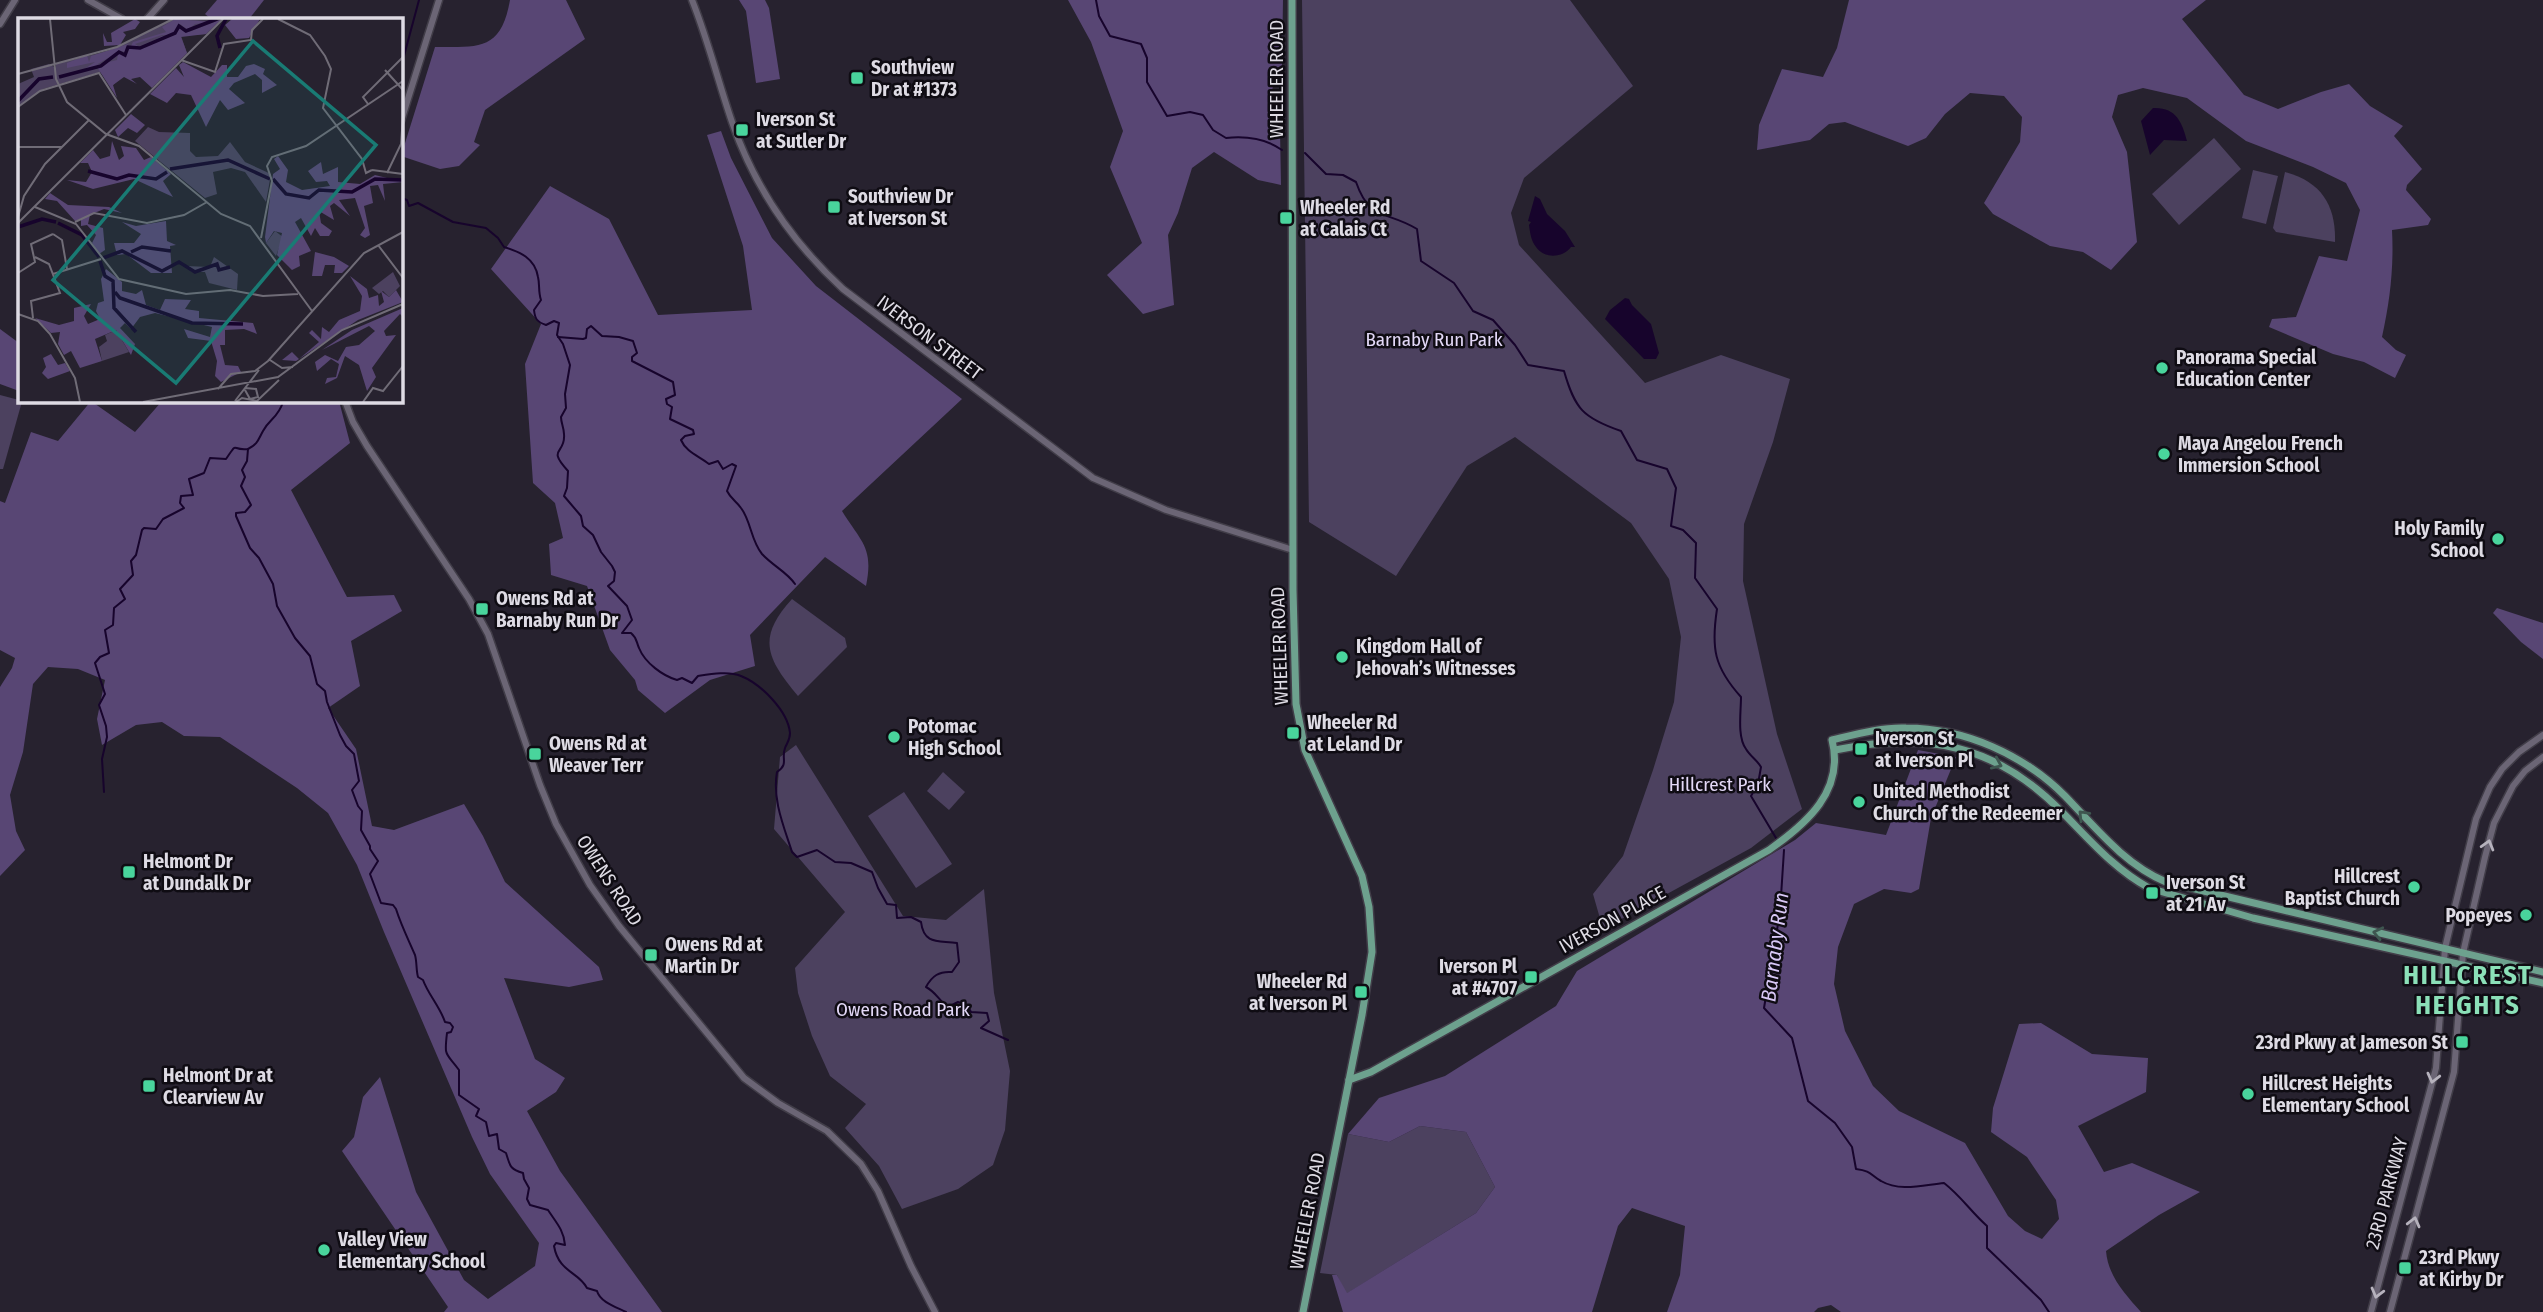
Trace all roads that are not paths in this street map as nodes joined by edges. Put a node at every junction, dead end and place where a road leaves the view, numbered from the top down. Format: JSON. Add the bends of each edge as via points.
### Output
{"nodes":[{"id":1,"x":15,"y":0,"type":"edge"},
{"id":2,"x":88,"y":0,"type":"edge"},
{"id":3,"x":164,"y":0,"type":"edge"},
{"id":4,"x":439,"y":0,"type":"edge"},
{"id":5,"x":692,"y":0,"type":"edge"},
{"id":6,"x":1292,"y":0,"type":"edge"},
{"id":7,"x":120,"y":18,"type":"edge"},
{"id":8,"x":148,"y":18,"type":"edge"},
{"id":9,"x":0,"y":24,"type":"edge"},
{"id":10,"x":402,"y":118,"type":"edge"},
{"id":11,"x":345,"y":402,"type":"edge"},
{"id":12,"x":1293,"y":550,"type":"junction"},
{"id":13,"x":2543,"y":734,"type":"edge"},
{"id":14,"x":1835,"y":750,"type":"junction"},
{"id":15,"x":2543,"y":757,"type":"edge"},
{"id":16,"x":2445,"y":948,"type":"junction"},
{"id":17,"x":2463,"y":953,"type":"junction"},
{"id":18,"x":2444,"y":961,"type":"junction"},
{"id":19,"x":2462,"y":965,"type":"junction"},
{"id":20,"x":2543,"y":972,"type":"edge"},
{"id":21,"x":2543,"y":983,"type":"edge"},
{"id":22,"x":1349,"y":1080,"type":"junction"},
{"id":23,"x":935,"y":1312,"type":"edge"},
{"id":24,"x":1303,"y":1312,"type":"edge"},
{"id":25,"x":2371,"y":1312,"type":"edge"},
{"id":26,"x":2390,"y":1312,"type":"edge"}],
"edges":[{"from":1,"to":9,"type":"street"},
{"from":2,"to":7,"type":"street"},
{"from":3,"to":8,"type":"street"},
{"from":4,"to":10,"type":"street"},
{"from":5,"to":12,"type":"street","name":"IVERSON STREET","via":[[733,124],[764,192],[815,262],[843,289],[1093,478],[1166,510]]},
{"from":6,"to":12,"type":"main road","name":"WHEELER ROAD"},
{"from":11,"to":23,"type":"street","name":"OWENS ROAD","via":[[362,439],[488,634],[540,785],[590,885],[744,1078],[827,1131],[861,1164]]},
{"from":12,"to":22,"type":"main road","name":"WHEELER ROAD","via":[[1298,719],[1309,761],[1362,876],[1371,927],[1370,968]]},
{"from":13,"to":16,"type":"street","name":"23RD PARKWAY","via":[[2508,761],[2485,797]]},
{"from":16,"to":14,"type":"main road","name":"IVERSON PLACE","one_way":true,"via":[[2227,898],[2150,875],[2120,853],[2033,769],[1969,738],[1904,727],[1832,740]]},
{"from":14,"to":18,"type":"main road","one_way":true,"via":[[1922,741],[1970,752],[2027,780],[2113,863],[2149,888],[2253,918]]},
{"from":14,"to":22,"type":"main road","name":"IVERSON PLACE","via":[[1833,775],[1819,807],[1769,850],[1366,1075]]},
{"from":17,"to":15,"type":"street","name":"23RD PARKWAY","one_way":true,"via":[[2494,824],[2513,786]]},
{"from":16,"to":17,"type":"main road"},
{"from":16,"to":18,"type":"street","name":"23RD PARKWAY"},
{"from":17,"to":19,"type":"street","name":"23RD PARKWAY"},
{"from":17,"to":20,"type":"main road"},
{"from":18,"to":19,"type":"main road"},
{"from":18,"to":25,"type":"street","name":"23RD PARKWAY","one_way":true,"via":[[2436,1068]]},
{"from":19,"to":21,"type":"main road"},
{"from":26,"to":19,"type":"street","name":"23RD PARKWAY","one_way":true,"via":[[2454,1072]]},
{"from":22,"to":24,"type":"main road","name":"WHEELER ROAD"}]}
